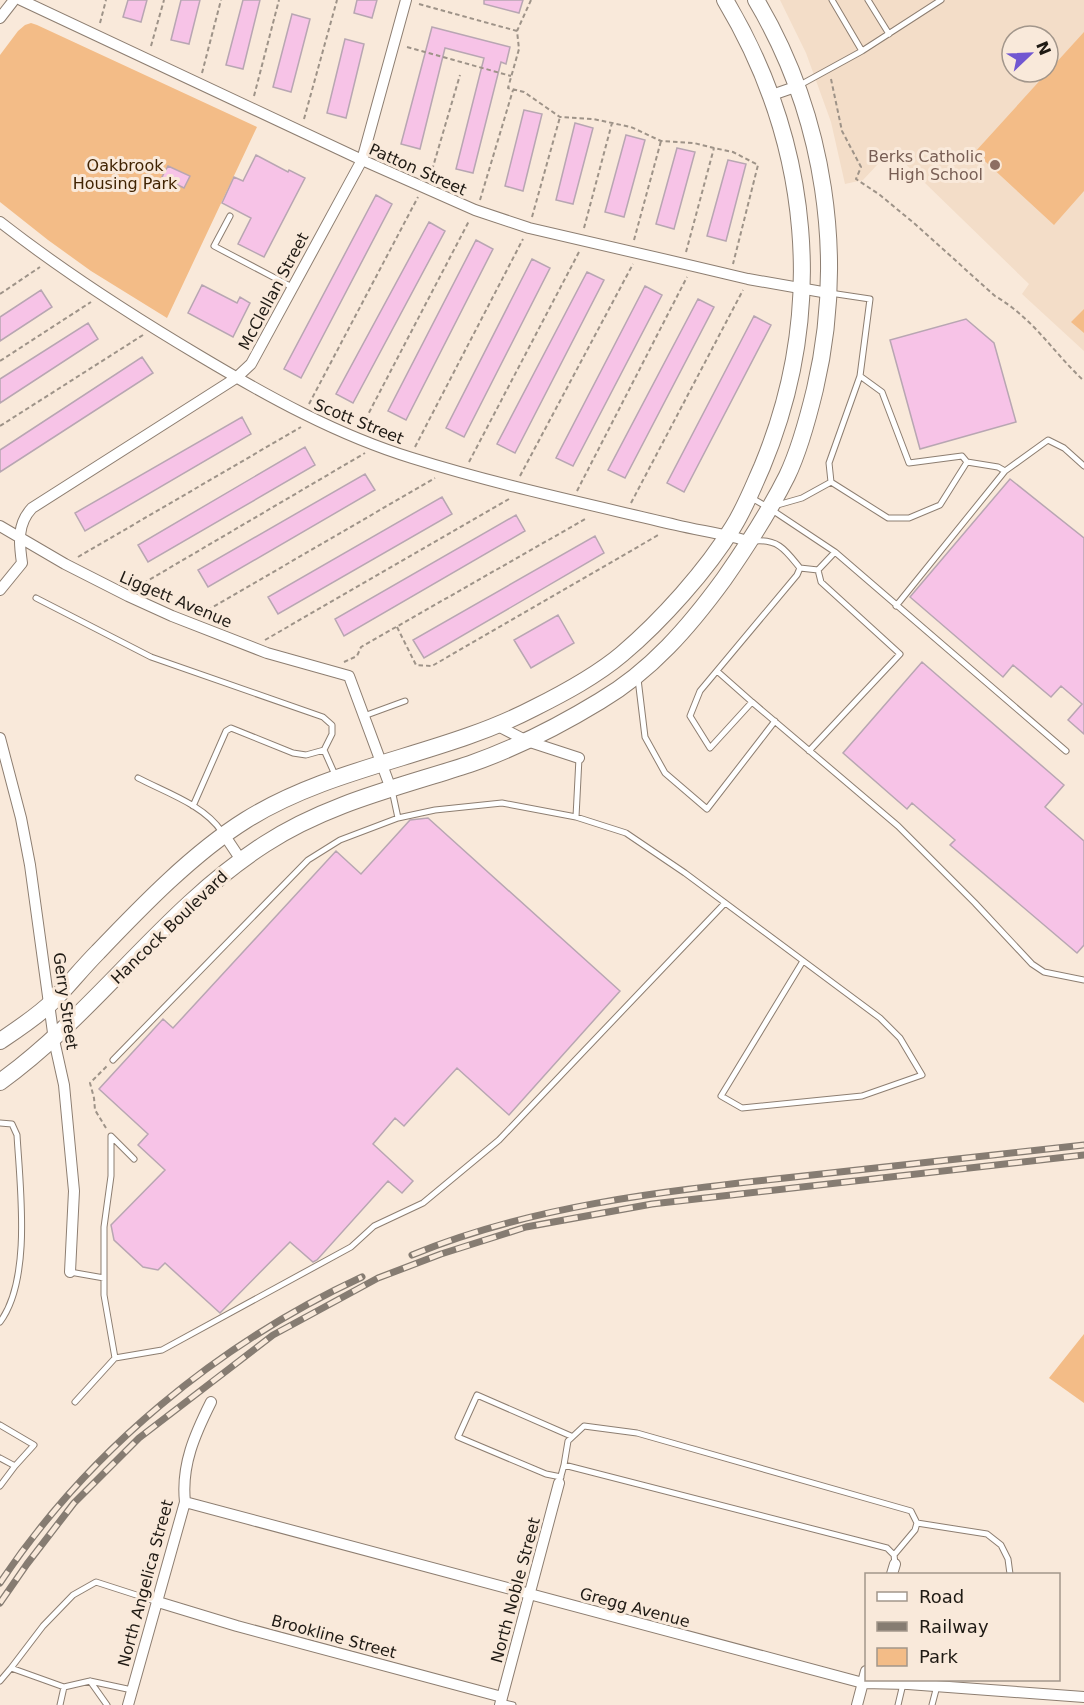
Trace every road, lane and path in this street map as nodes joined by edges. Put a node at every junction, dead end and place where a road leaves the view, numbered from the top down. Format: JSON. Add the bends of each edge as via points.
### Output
{"nodes":[{"id":1,"x":14,"y":0,"type":"edge"},
{"id":2,"x":21,"y":0,"type":"edge"},
{"id":3,"x":106,"y":0,"type":"edge"},
{"id":4,"x":164,"y":0,"type":"edge"},
{"id":5,"x":222,"y":0,"type":"edge"},
{"id":6,"x":279,"y":0,"type":"edge"},
{"id":7,"x":337,"y":0,"type":"edge"},
{"id":8,"x":406,"y":0,"type":"edge"},
{"id":9,"x":531,"y":0,"type":"edge"},
{"id":10,"x":725,"y":0,"type":"edge"},
{"id":11,"x":756,"y":0,"type":"edge"},
{"id":12,"x":832,"y":0,"type":"edge"},
{"id":13,"x":868,"y":0,"type":"edge"},
{"id":14,"x":942,"y":0,"type":"edge"},
{"id":15,"x":0,"y":18,"type":"edge"},
{"id":16,"x":517,"y":31,"type":"junction"},
{"id":17,"x":888,"y":34,"type":"junction"},
{"id":18,"x":97,"y":36,"type":"junction"},
{"id":19,"x":394,"y":44,"type":"junction"},
{"id":20,"x":862,"y":51,"type":"junction"},
{"id":21,"x":147,"y":60,"type":"junction"},
{"id":22,"x":829,"y":70,"type":"junction"},
{"id":23,"x":460,"y":75,"type":"dead end"},
{"id":24,"x":511,"y":76,"type":"junction"},
{"id":25,"x":199,"y":84,"type":"junction"},
{"id":26,"x":798,"y":86,"type":"junction"},
{"id":27,"x":513,"y":89,"type":"junction"},
{"id":28,"x":772,"y":95,"type":"junction"},
{"id":29,"x":250,"y":108,"type":"junction"},
{"id":30,"x":560,"y":117,"type":"junction"},
{"id":31,"x":612,"y":123,"type":"junction"},
{"id":32,"x":301,"y":132,"type":"junction"},
{"id":33,"x":661,"y":141,"type":"junction"},
{"id":34,"x":714,"y":148,"type":"junction"},
{"id":35,"x":362,"y":160,"type":"junction"},
{"id":36,"x":422,"y":188,"type":"junction"},
{"id":37,"x":475,"y":210,"type":"junction"},
{"id":38,"x":230,"y":216,"type":"dead end"},
{"id":39,"x":0,"y":222,"type":"edge"},
{"id":40,"x":529,"y":228,"type":"junction"},
{"id":41,"x":583,"y":241,"type":"junction"},
{"id":42,"x":635,"y":253,"type":"junction"},
{"id":43,"x":50,"y":260,"type":"junction"},
{"id":44,"x":688,"y":265,"type":"junction"},
{"id":45,"x":730,"y":275,"type":"junction"},
{"id":46,"x":748,"y":279,"type":"junction"},
{"id":47,"x":293,"y":288,"type":"junction"},
{"id":48,"x":802,"y":288,"type":"junction"},
{"id":49,"x":828,"y":293,"type":"junction"},
{"id":50,"x":0,"y":294,"type":"edge"},
{"id":51,"x":101,"y":295,"type":"junction"},
{"id":52,"x":153,"y":328,"type":"junction"},
{"id":53,"x":0,"y":361,"type":"edge"},
{"id":54,"x":860,"y":376,"type":"junction"},
{"id":55,"x":236,"y":378,"type":"junction"},
{"id":56,"x":1084,"y":381,"type":"edge"},
{"id":57,"x":309,"y":417,"type":"junction"},
{"id":58,"x":0,"y":426,"type":"edge"},
{"id":59,"x":357,"y":436,"type":"junction"},
{"id":60,"x":378,"y":446,"type":"junction"},
{"id":61,"x":409,"y":457,"type":"junction"},
{"id":62,"x":967,"y":462,"type":"junction"},
{"id":63,"x":1084,"y":466,"type":"edge"},
{"id":64,"x":450,"y":469,"type":"junction"},
{"id":65,"x":1005,"y":471,"type":"junction"},
{"id":66,"x":463,"y":473,"type":"junction"},
{"id":67,"x":831,"y":483,"type":"junction"},
{"id":68,"x":515,"y":486,"type":"junction"},
{"id":69,"x":527,"y":489,"type":"junction"},
{"id":70,"x":749,"y":497,"type":"junction"},
{"id":71,"x":573,"y":500,"type":"junction"},
{"id":72,"x":770,"y":507,"type":"junction"},
{"id":73,"x":606,"y":508,"type":"junction"},
{"id":74,"x":626,"y":513,"type":"junction"},
{"id":75,"x":676,"y":525,"type":"junction"},
{"id":76,"x":0,"y":526,"type":"edge"},
{"id":77,"x":728,"y":535,"type":"junction"},
{"id":78,"x":18,"y":536,"type":"junction"},
{"id":79,"x":751,"y":542,"type":"junction"},
{"id":80,"x":835,"y":552,"type":"junction"},
{"id":81,"x":65,"y":564,"type":"junction"},
{"id":82,"x":800,"y":568,"type":"junction"},
{"id":83,"x":818,"y":570,"type":"junction"},
{"id":84,"x":0,"y":590,"type":"edge"},
{"id":85,"x":124,"y":594,"type":"junction"},
{"id":86,"x":36,"y":598,"type":"dead end"},
{"id":87,"x":896,"y":606,"type":"junction"},
{"id":88,"x":187,"y":622,"type":"junction"},
{"id":89,"x":397,"y":627,"type":"junction"},
{"id":90,"x":252,"y":647,"type":"junction"},
{"id":91,"x":325,"y":669,"type":"junction"},
{"id":92,"x":717,"y":671,"type":"junction"},
{"id":93,"x":638,"y":674,"type":"junction"},
{"id":94,"x":405,"y":701,"type":"dead end"},
{"id":95,"x":752,"y":702,"type":"junction"},
{"id":96,"x":364,"y":716,"type":"junction"},
{"id":97,"x":775,"y":721,"type":"junction"},
{"id":98,"x":498,"y":726,"type":"junction"},
{"id":99,"x":0,"y":738,"type":"edge"},
{"id":100,"x":527,"y":741,"type":"junction"},
{"id":101,"x":324,"y":750,"type":"junction"},
{"id":102,"x":809,"y":751,"type":"junction"},
{"id":103,"x":1066,"y":751,"type":"dead end"},
{"id":104,"x":579,"y":758,"type":"joint"},
{"id":105,"x":382,"y":764,"type":"junction"},
{"id":106,"x":138,"y":778,"type":"dead end"},
{"id":107,"x":336,"y":778,"type":"junction"},
{"id":108,"x":391,"y":789,"type":"junction"},
{"id":109,"x":194,"y":806,"type":"junction"},
{"id":110,"x":576,"y":816,"type":"junction"},
{"id":111,"x":398,"y":818,"type":"junction"},
{"id":112,"x":225,"y":836,"type":"junction"},
{"id":113,"x":241,"y":860,"type":"junction"},
{"id":114,"x":725,"y":903,"type":"junction"},
{"id":115,"x":803,"y":961,"type":"junction"},
{"id":116,"x":1084,"y":980,"type":"edge"},
{"id":117,"x":50,"y":1004,"type":"junction"},
{"id":118,"x":54,"y":1040,"type":"junction"},
{"id":119,"x":0,"y":1041,"type":"edge"},
{"id":120,"x":113,"y":1060,"type":"joint"},
{"id":121,"x":0,"y":1082,"type":"edge"},
{"id":122,"x":0,"y":1123,"type":"edge"},
{"id":123,"x":111,"y":1136,"type":"junction"},
{"id":124,"x":134,"y":1159,"type":"dead end"},
{"id":125,"x":70,"y":1272,"type":"joint"},
{"id":126,"x":104,"y":1278,"type":"junction"},
{"id":127,"x":0,"y":1322,"type":"edge"},
{"id":128,"x":115,"y":1358,"type":"junction"},
{"id":129,"x":75,"y":1402,"type":"dead end"},
{"id":130,"x":211,"y":1402,"type":"dead end"},
{"id":131,"x":0,"y":1425,"type":"edge"},
{"id":132,"x":571,"y":1436,"type":"junction"},
{"id":133,"x":0,"y":1458,"type":"edge"},
{"id":134,"x":564,"y":1465,"type":"junction"},
{"id":135,"x":15,"y":1466,"type":"junction"},
{"id":136,"x":560,"y":1480,"type":"junction"},
{"id":137,"x":0,"y":1486,"type":"edge"},
{"id":138,"x":185,"y":1502,"type":"junction"},
{"id":139,"x":916,"y":1523,"type":"junction"},
{"id":140,"x":894,"y":1565,"type":"edge"},
{"id":141,"x":1010,"y":1573,"type":"edge"},
{"id":142,"x":530,"y":1594,"type":"junction"},
{"id":143,"x":158,"y":1602,"type":"junction"},
{"id":144,"x":11,"y":1668,"type":"junction"},
{"id":145,"x":865,"y":1677,"type":"edge"},
{"id":146,"x":0,"y":1681,"type":"edge"},
{"id":147,"x":90,"y":1681,"type":"junction"},
{"id":148,"x":863,"y":1683,"type":"junction"},
{"id":149,"x":903,"y":1684,"type":"junction"},
{"id":150,"x":962,"y":1684,"type":"edge"},
{"id":151,"x":936,"y":1686,"type":"junction"},
{"id":152,"x":64,"y":1687,"type":"junction"},
{"id":153,"x":132,"y":1690,"type":"junction"},
{"id":154,"x":1084,"y":1697,"type":"edge"},
{"id":155,"x":501,"y":1701,"type":"edge"},
{"id":156,"x":60,"y":1705,"type":"edge"},
{"id":157,"x":107,"y":1705,"type":"edge"},
{"id":158,"x":128,"y":1705,"type":"edge"},
{"id":159,"x":513,"y":1705,"type":"edge"},
{"id":160,"x":857,"y":1705,"type":"edge"},
{"id":161,"x":898,"y":1705,"type":"edge"},
{"id":162,"x":932,"y":1705,"type":"edge"}],
"edges":[{"from":1,"to":15,"type":"street"},
{"from":2,"to":18,"type":"street","name":"Patton Street"},
{"from":3,"to":18,"type":"path"},
{"from":4,"to":21,"type":"path"},
{"from":5,"to":25,"type":"path"},
{"from":6,"to":29,"type":"path"},
{"from":7,"to":32,"type":"path"},
{"from":8,"to":16,"type":"path"},
{"from":8,"to":19,"type":"street","name":"McClellan Street"},
{"from":9,"to":16,"type":"path"},
{"from":10,"to":28,"type":"street","name":"Hancock Boulevard"},
{"from":11,"to":26,"type":"street","name":"Hancock Boulevard"},
{"from":12,"to":20,"type":"lane"},
{"from":13,"to":17,"type":"lane"},
{"from":14,"to":17,"type":"lane"},
{"from":16,"to":24,"type":"path","via":[[519,50]]},
{"from":17,"to":20,"type":"lane"},
{"from":18,"to":21,"type":"street","name":"Patton Street"},
{"from":19,"to":24,"type":"path"},
{"from":19,"to":35,"type":"street","name":"McClellan Street"},
{"from":20,"to":22,"type":"lane"},
{"from":21,"to":25,"type":"street","name":"Patton Street"},
{"from":22,"to":26,"type":"lane"},
{"from":22,"to":56,"type":"path","via":[[843,131],[861,167],[856,179],[1034,324]]},
{"from":23,"to":36,"type":"path","via":[[430,178]]},
{"from":24,"to":27,"type":"path","via":[[508,88]]},
{"from":25,"to":29,"type":"street","name":"Patton Street"},
{"from":26,"to":28,"type":"street"},
{"from":26,"to":49,"type":"street","name":"Hancock Boulevard","via":[[824,191],[829,241]]},
{"from":27,"to":30,"type":"path","via":[[524,92]]},
{"from":27,"to":37,"type":"path"},
{"from":28,"to":48,"type":"street","name":"Hancock Boulevard","via":[[798,199]]},
{"from":29,"to":32,"type":"street","name":"Patton Street"},
{"from":30,"to":31,"type":"path"},
{"from":30,"to":40,"type":"path"},
{"from":31,"to":33,"type":"path"},
{"from":31,"to":41,"type":"path"},
{"from":32,"to":35,"type":"street","name":"Patton Street"},
{"from":33,"to":34,"type":"path"},
{"from":33,"to":42,"type":"path"},
{"from":34,"to":44,"type":"path"},
{"from":34,"to":45,"type":"path","via":[[758,165]]},
{"from":35,"to":36,"type":"street","name":"Patton Street"},
{"from":35,"to":47,"type":"street","name":"McClellan Street"},
{"from":36,"to":37,"type":"street","name":"Patton Street"},
{"from":36,"to":57,"type":"path"},
{"from":37,"to":40,"type":"street","name":"Patton Street"},
{"from":37,"to":59,"type":"path"},
{"from":38,"to":47,"type":"lane","via":[[214,246]]},
{"from":39,"to":43,"type":"street","name":"Scott Street"},
{"from":40,"to":41,"type":"street","name":"Patton Street"},
{"from":40,"to":61,"type":"path"},
{"from":41,"to":42,"type":"street","name":"Patton Street"},
{"from":41,"to":66,"type":"path"},
{"from":42,"to":44,"type":"street","name":"Patton Street"},
{"from":42,"to":68,"type":"path"},
{"from":43,"to":50,"type":"path"},
{"from":43,"to":51,"type":"street","name":"Scott Street"},
{"from":44,"to":45,"type":"street","name":"Patton Street"},
{"from":44,"to":71,"type":"path"},
{"from":45,"to":46,"type":"street","name":"Patton Street"},
{"from":46,"to":48,"type":"street","name":"Patton Street"},
{"from":46,"to":74,"type":"path"},
{"from":47,"to":55,"type":"street","name":"McClellan Street","via":[[251,364]]},
{"from":48,"to":49,"type":"street","name":"Patton Street"},
{"from":48,"to":70,"type":"street","name":"Hancock Boulevard","via":[[786,397]]},
{"from":49,"to":54,"type":"lane","via":[[870,299]]},
{"from":49,"to":72,"type":"street","name":"Hancock Boulevard","via":[[820,367],[811,406],[788,473]]},
{"from":51,"to":52,"type":"street","name":"Scott Street"},
{"from":51,"to":53,"type":"path"},
{"from":52,"to":55,"type":"street","name":"Scott Street"},
{"from":52,"to":58,"type":"path"},
{"from":54,"to":62,"type":"lane","via":[[882,392],[909,463],[962,456]]},
{"from":54,"to":67,"type":"lane","via":[[829,463]]},
{"from":55,"to":57,"type":"street","name":"Scott Street"},
{"from":55,"to":78,"type":"street","name":"McClellan Street","via":[[32,508]]},
{"from":57,"to":59,"type":"street","name":"Scott Street"},
{"from":57,"to":81,"type":"path"},
{"from":59,"to":60,"type":"street","name":"Scott Street"},
{"from":60,"to":61,"type":"street","name":"Scott Street"},
{"from":60,"to":85,"type":"path"},
{"from":61,"to":64,"type":"street","name":"Scott Street"},
{"from":62,"to":65,"type":"lane"},
{"from":62,"to":67,"type":"lane","via":[[940,505],[909,518],[888,518]]},
{"from":63,"to":65,"type":"lane","via":[[1048,440]]},
{"from":64,"to":66,"type":"street","name":"Scott Street"},
{"from":64,"to":88,"type":"path"},
{"from":65,"to":87,"type":"lane"},
{"from":66,"to":68,"type":"street","name":"Scott Street"},
{"from":67,"to":72,"type":"lane","via":[[802,498]]},
{"from":68,"to":69,"type":"street","name":"Scott Street"},
{"from":69,"to":71,"type":"street","name":"Scott Street"},
{"from":69,"to":90,"type":"path"},
{"from":70,"to":72,"type":"lane"},
{"from":70,"to":77,"type":"street","name":"Hancock Boulevard"},
{"from":71,"to":73,"type":"street","name":"Scott Street"},
{"from":72,"to":79,"type":"street","name":"Hancock Boulevard"},
{"from":72,"to":80,"type":"lane"},
{"from":73,"to":74,"type":"street","name":"Scott Street"},
{"from":73,"to":89,"type":"path"},
{"from":74,"to":75,"type":"street","name":"Scott Street"},
{"from":75,"to":77,"type":"street","name":"Scott Street"},
{"from":75,"to":89,"type":"path","via":[[432,666],[416,664]]},
{"from":76,"to":78,"type":"street","name":"Liggett Avenue"},
{"from":77,"to":79,"type":"street","name":"Scott Street"},
{"from":77,"to":98,"type":"street","name":"Hancock Boulevard","via":[[681,594],[621,655],[536,708]]},
{"from":78,"to":81,"type":"street","name":"Liggett Avenue"},
{"from":78,"to":84,"type":"street","name":"McClellan Street","via":[[22,562]]},
{"from":79,"to":82,"type":"lane","via":[[769,540],[781,546]]},
{"from":79,"to":93,"type":"street","name":"Hancock Boulevard","via":[[694,620]]},
{"from":80,"to":83,"type":"lane"},
{"from":80,"to":87,"type":"lane"},
{"from":81,"to":85,"type":"street","name":"Liggett Avenue"},
{"from":82,"to":83,"type":"lane"},
{"from":82,"to":92,"type":"lane"},
{"from":83,"to":102,"type":"lane","via":[[821,582],[900,654]]},
{"from":85,"to":88,"type":"street","name":"Liggett Avenue"},
{"from":86,"to":101,"type":"lane","via":[[151,657],[323,717],[332,725]]},
{"from":87,"to":103,"type":"lane"},
{"from":88,"to":90,"type":"street","name":"Liggett Avenue"},
{"from":89,"to":91,"type":"path","via":[[361,647],[357,656]]},
{"from":90,"to":91,"type":"street","name":"Liggett Avenue"},
{"from":91,"to":96,"type":"street","name":"Liggett Avenue","via":[[349,676]]},
{"from":92,"to":95,"type":"lane"},
{"from":92,"to":95,"type":"lane","via":[[700,691],[690,716],[710,748]]},
{"from":93,"to":97,"type":"lane","via":[[645,737],[665,773],[707,809]]},
{"from":93,"to":100,"type":"street","name":"Hancock Boulevard","via":[[600,701]]},
{"from":94,"to":96,"type":"lane"},
{"from":95,"to":97,"type":"lane"},
{"from":96,"to":105,"type":"street"},
{"from":97,"to":102,"type":"lane"},
{"from":98,"to":100,"type":"street"},
{"from":98,"to":105,"type":"street","name":"Hancock Boulevard"},
{"from":99,"to":117,"type":"street","name":"Gerry Street","via":[[30,865]]},
{"from":100,"to":104,"type":"street"},
{"from":100,"to":108,"type":"street","name":"Hancock Boulevard"},
{"from":101,"to":107,"type":"lane"},
{"from":101,"to":109,"type":"lane","via":[[306,755],[293,753],[231,728],[226,731]]},
{"from":102,"to":116,"type":"lane","via":[[898,826],[1032,964],[1044,972]]},
{"from":104,"to":110,"type":"lane"},
{"from":105,"to":107,"type":"street","name":"Hancock Boulevard"},
{"from":105,"to":108,"type":"street"},
{"from":106,"to":109,"type":"lane"},
{"from":107,"to":112,"type":"street","name":"Hancock Boulevard","via":[[273,804]]},
{"from":108,"to":111,"type":"lane"},
{"from":108,"to":113,"type":"street","name":"Hancock Boulevard","via":[[341,805],[269,841]]},
{"from":109,"to":112,"type":"lane","via":[[213,818]]},
{"from":110,"to":111,"type":"lane","via":[[502,803]]},
{"from":110,"to":114,"type":"lane","via":[[626,833]]},
{"from":111,"to":120,"type":"lane","via":[[340,840],[308,860]]},
{"from":112,"to":113,"type":"street"},
{"from":112,"to":117,"type":"street","name":"Hancock Boulevard","via":[[148,901]]},
{"from":113,"to":118,"type":"street","name":"Hancock Boulevard","via":[[178,913]]},
{"from":114,"to":115,"type":"lane"},
{"from":114,"to":128,"type":"lane","via":[[499,1140],[423,1203],[374,1226],[351,1247],[162,1350]]},
{"from":115,"to":115,"type":"lane","via":[[880,1018],[900,1038],[922,1075],[862,1096],[742,1108],[721,1096]]},
{"from":117,"to":118,"type":"street","name":"Gerry Street"},
{"from":117,"to":119,"type":"street","name":"Hancock Boulevard"},
{"from":118,"to":121,"type":"street","name":"Hancock Boulevard"},
{"from":118,"to":125,"type":"street","name":"Gerry Street","via":[[64,1085],[74,1191]]},
{"from":120,"to":123,"type":"path","via":[[90,1083],[94,1110]]},
{"from":122,"to":127,"type":"lane","via":[[12,1124],[17,1135],[22,1226],[17,1282]]},
{"from":123,"to":124,"type":"lane"},
{"from":123,"to":126,"type":"lane"},
{"from":125,"to":126,"type":"lane"},
{"from":126,"to":128,"type":"lane"},
{"from":128,"to":129,"type":"lane"},
{"from":130,"to":138,"type":"street","name":"North Angelica Street","via":[[196,1433],[183,1481]]},
{"from":131,"to":135,"type":"lane","via":[[34,1445]]},
{"from":132,"to":134,"type":"lane"},
{"from":132,"to":136,"type":"lane","via":[[477,1395],[458,1437]]},
{"from":132,"to":139,"type":"lane","via":[[584,1426],[637,1433],[910,1511]]},
{"from":133,"to":135,"type":"lane"},
{"from":134,"to":136,"type":"lane"},
{"from":134,"to":140,"type":"lane","via":[[886,1548]]},
{"from":135,"to":137,"type":"lane"},
{"from":136,"to":142,"type":"street","name":"North Noble Street"},
{"from":138,"to":142,"type":"street","name":"Gregg Avenue"},
{"from":138,"to":143,"type":"street","name":"North Angelica Street"},
{"from":139,"to":140,"type":"lane"},
{"from":139,"to":141,"type":"lane","via":[[987,1534],[1001,1545]]},
{"from":142,"to":148,"type":"street","name":"Gregg Avenue"},
{"from":142,"to":155,"type":"street","name":"North Noble Street"},
{"from":143,"to":144,"type":"lane","via":[[96,1582],[73,1595]]},
{"from":143,"to":153,"type":"street","name":"North Angelica Street"},
{"from":143,"to":155,"type":"street","name":"Brookline Street"},
{"from":144,"to":146,"type":"lane"},
{"from":144,"to":152,"type":"lane"},
{"from":145,"to":148,"type":"street"},
{"from":147,"to":152,"type":"lane"},
{"from":147,"to":153,"type":"lane"},
{"from":147,"to":157,"type":"lane"},
{"from":148,"to":149,"type":"street","name":"Gregg Avenue"},
{"from":148,"to":160,"type":"street"},
{"from":149,"to":151,"type":"street","name":"Gregg Avenue"},
{"from":149,"to":161,"type":"lane"},
{"from":150,"to":151,"type":"street","name":"Gregg Avenue"},
{"from":150,"to":154,"type":"street","name":"Gregg Avenue"},
{"from":151,"to":162,"type":"lane"},
{"from":152,"to":156,"type":"lane"},
{"from":153,"to":158,"type":"street","name":"North Angelica Street"},
{"from":155,"to":159,"type":"lane"}]}
